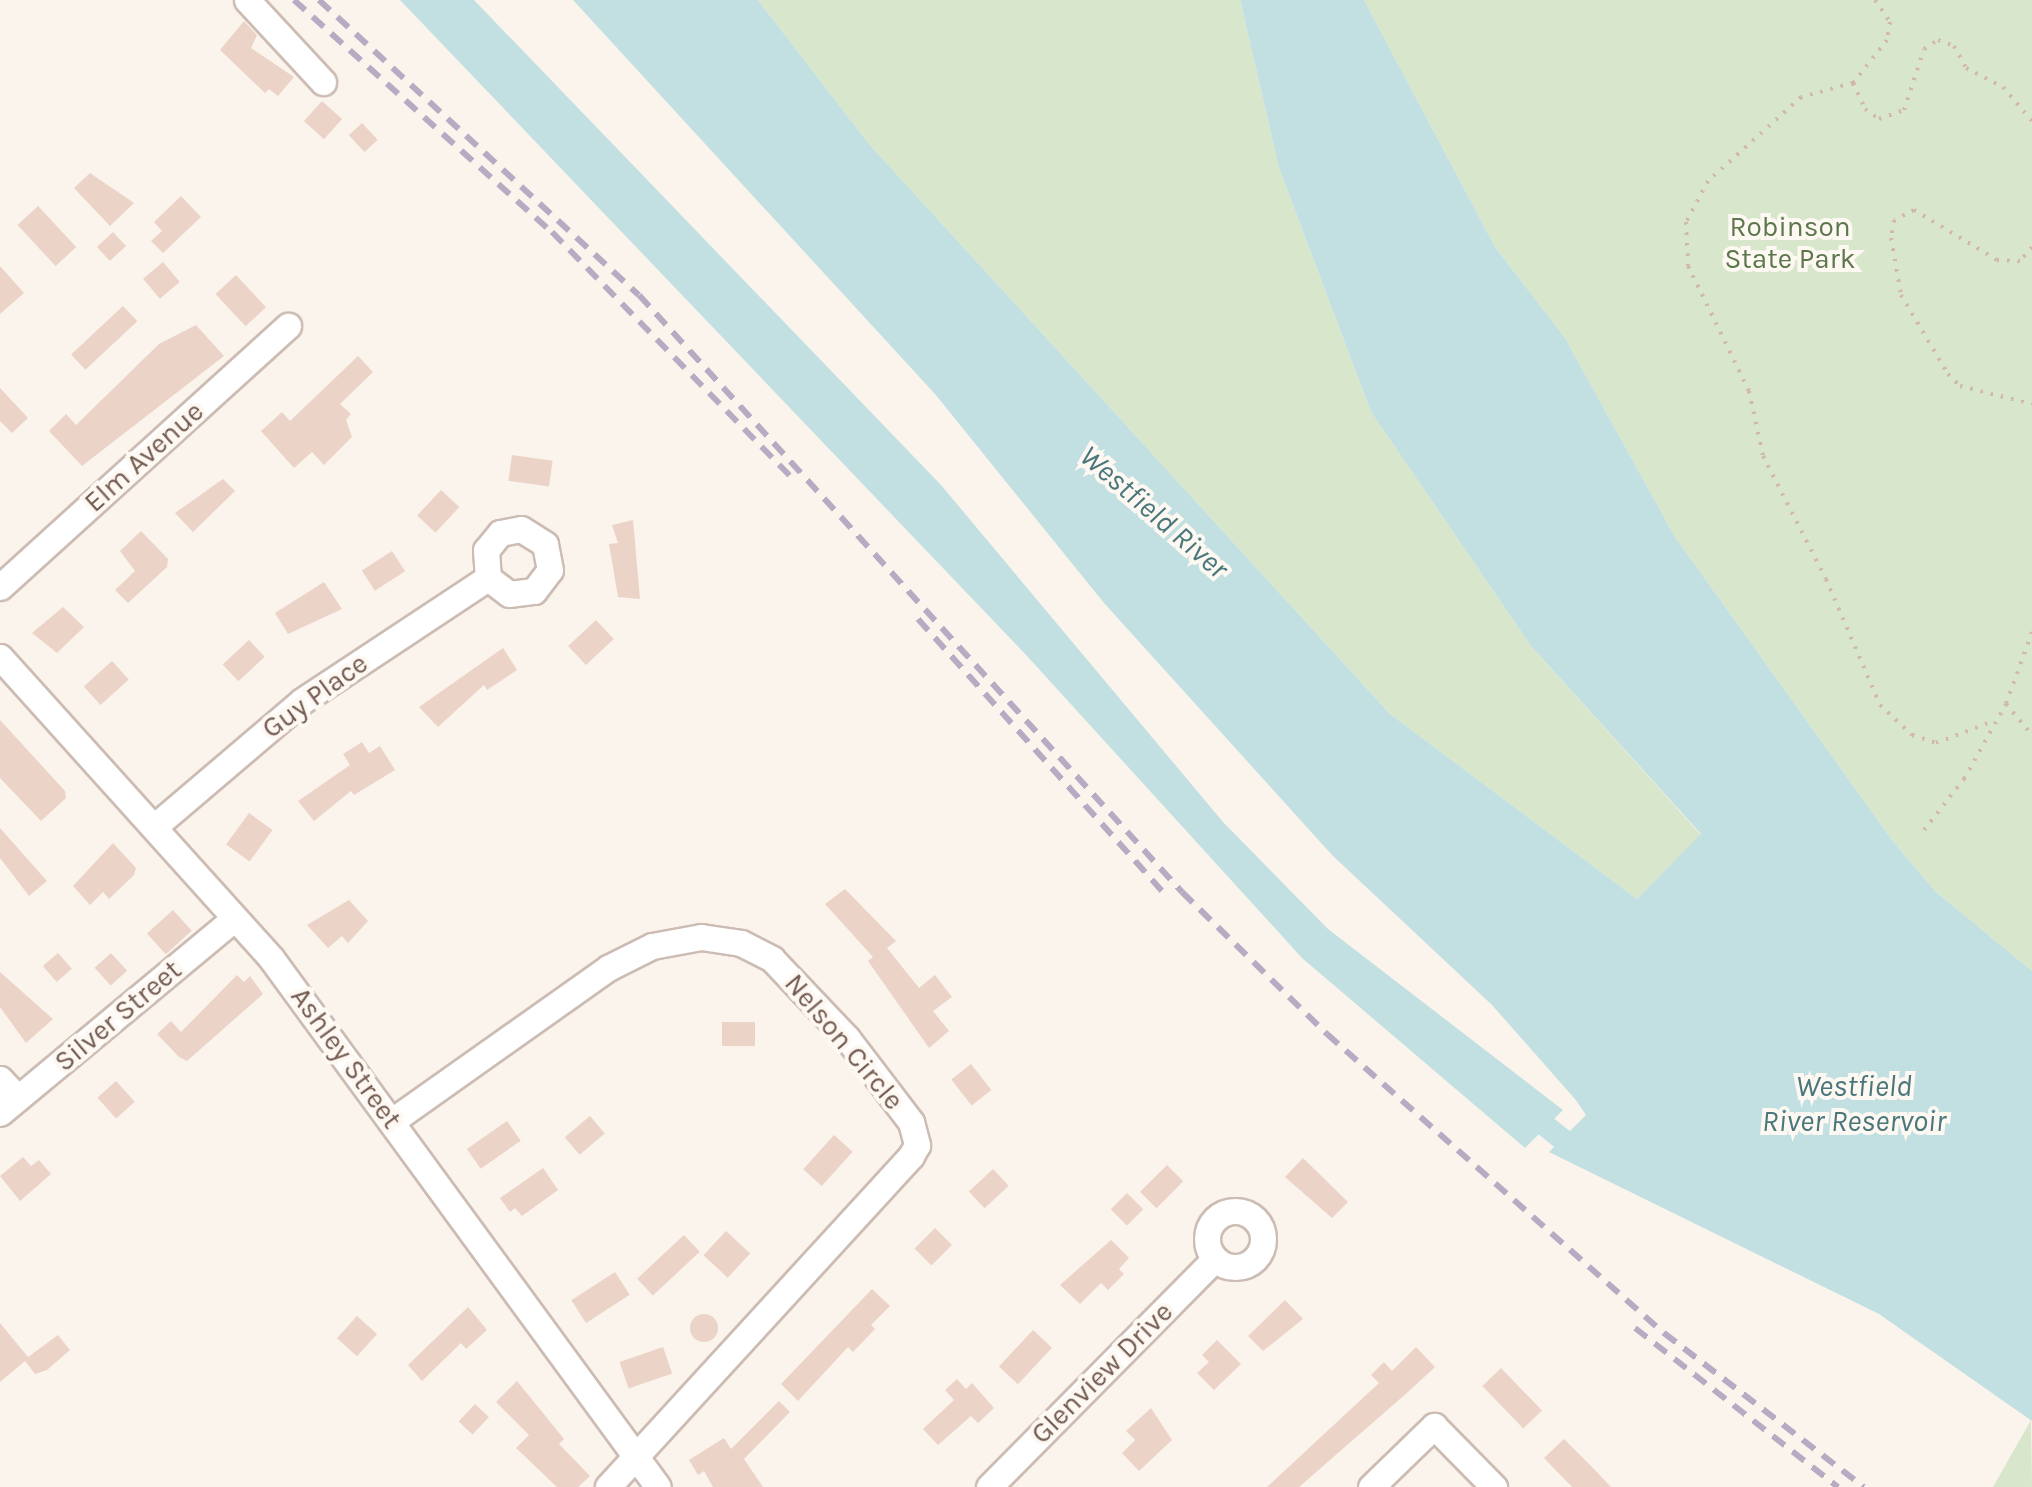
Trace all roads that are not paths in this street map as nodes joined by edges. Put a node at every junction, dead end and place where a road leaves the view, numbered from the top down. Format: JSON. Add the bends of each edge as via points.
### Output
{"nodes":[{"id":1,"x":247,"y":0,"type":"edge"},
{"id":2,"x":322,"y":82,"type":"dead end"},
{"id":3,"x":288,"y":326,"type":"dead end"},
{"id":4,"x":488,"y":578,"type":"dead end"},
{"id":5,"x":0,"y":587,"type":"edge"},
{"id":6,"x":0,"y":657,"type":"edge"},
{"id":7,"x":154,"y":828,"type":"junction"},
{"id":8,"x":235,"y":918,"type":"junction"},
{"id":9,"x":6,"y":1097,"type":"edge"},
{"id":10,"x":392,"y":1122,"type":"junction"},
{"id":11,"x":1215,"y":1259,"type":"dead end"},
{"id":12,"x":636,"y":1458,"type":"junction"},
{"id":13,"x":608,"y":1487,"type":"edge"},
{"id":14,"x":658,"y":1487,"type":"edge"},
{"id":15,"x":989,"y":1487,"type":"edge"},
{"id":16,"x":1371,"y":1487,"type":"edge"},
{"id":17,"x":1494,"y":1487,"type":"edge"}],
"edges":[{"from":1,"to":2,"type":"street"},
{"from":3,"to":5,"type":"street","name":"Elm Avenue"},
{"from":4,"to":7,"type":"street","name":"Guy Place","via":[[302,701]]},
{"from":6,"to":7,"type":"street","name":"Ashley Street"},
{"from":7,"to":8,"type":"street","name":"Ashley Street"},
{"from":8,"to":9,"type":"street","name":"Silver Street"},
{"from":8,"to":10,"type":"street","name":"Ashley Street"},
{"from":10,"to":12,"type":"street","name":"Ashley Street"},
{"from":10,"to":12,"type":"street","name":"Nelson Circle","via":[[608,968],[652,946],[701,937],[741,944],[772,959],[895,1099],[917,1135],[911,1156],[743,1332]]},
{"from":11,"to":15,"type":"street","name":"Glenview Drive"},
{"from":12,"to":13,"type":"street","name":"Nelson Circle"},
{"from":12,"to":14,"type":"street","name":"Ashley Street"},
{"from":16,"to":17,"type":"street","via":[[1434,1426]]}]}
